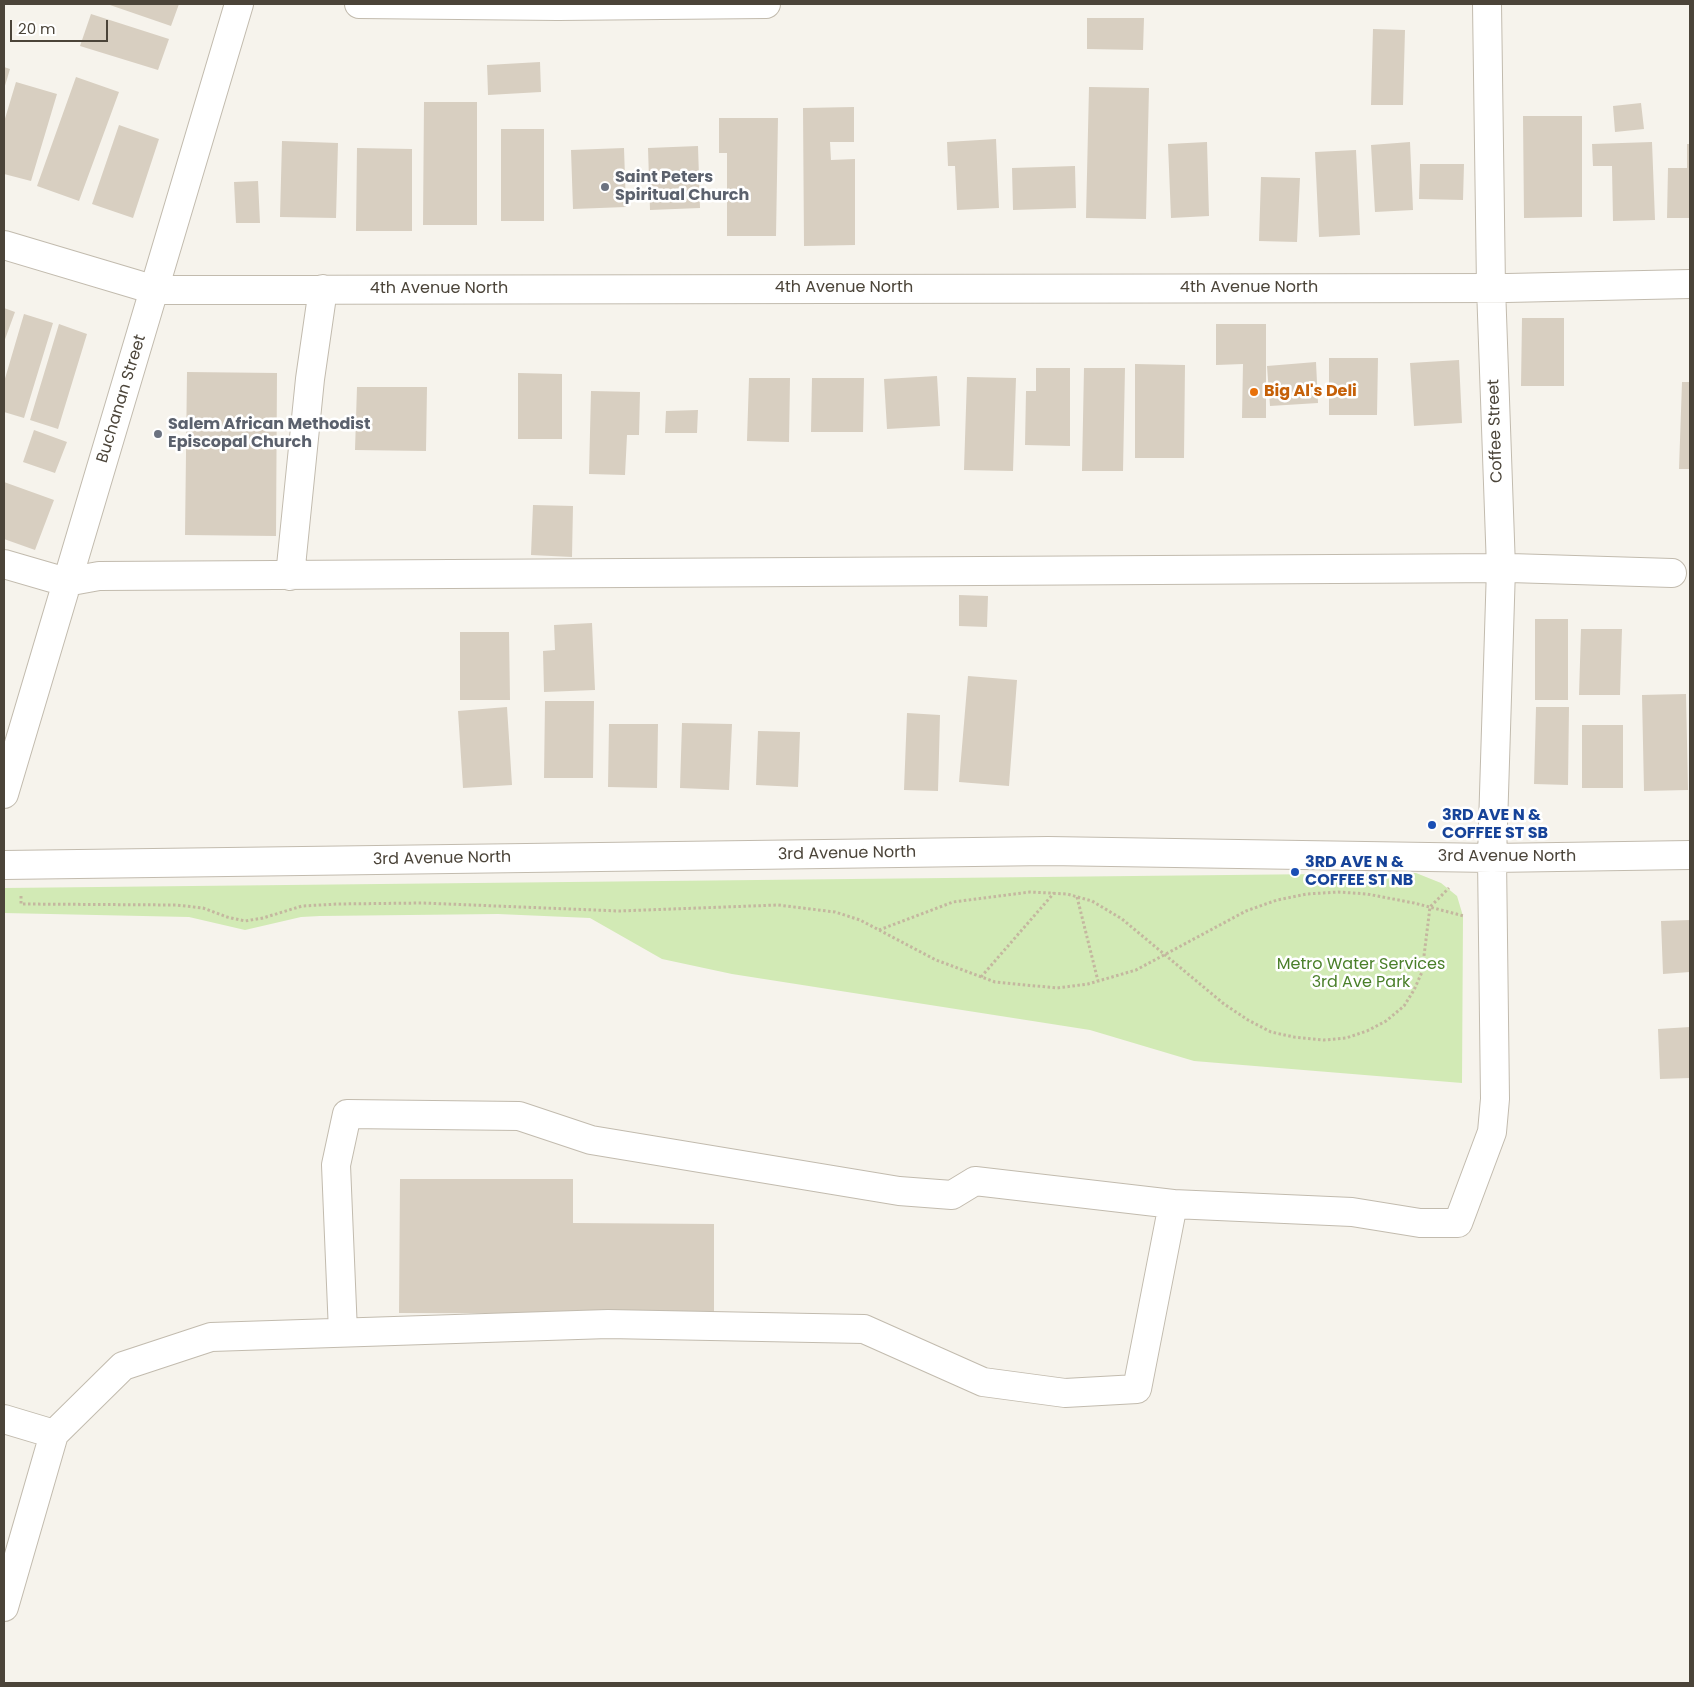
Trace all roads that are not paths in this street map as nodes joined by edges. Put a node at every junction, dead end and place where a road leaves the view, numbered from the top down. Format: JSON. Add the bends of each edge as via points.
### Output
{"nodes":[{"id":1,"x":239,"y":4,"type":"edge"},
{"id":2,"x":359,"y":4,"type":"edge"},
{"id":3,"x":766,"y":4,"type":"edge"},
{"id":4,"x":1487,"y":4,"type":"edge"},
{"id":5,"x":4,"y":245,"type":"edge"},
{"id":6,"x":1690,"y":284,"type":"edge"},
{"id":7,"x":1491,"y":288,"type":"junction"},
{"id":8,"x":323,"y":289,"type":"junction"},
{"id":9,"x":155,"y":290,"type":"junction"},
{"id":10,"x":4,"y":564,"type":"edge"},
{"id":11,"x":1501,"y":568,"type":"junction"},
{"id":12,"x":1672,"y":573,"type":"dead end"},
{"id":13,"x":290,"y":576,"type":"junction"},
{"id":14,"x":66,"y":582,"type":"junction"},
{"id":15,"x":4,"y":794,"type":"edge"},
{"id":16,"x":1690,"y":855,"type":"edge"},
{"id":17,"x":1492,"y":858,"type":"junction"},
{"id":18,"x":12,"y":865,"type":"edge"},
{"id":19,"x":1173,"y":1204,"type":"junction"},
{"id":20,"x":343,"y":1332,"type":"junction"},
{"id":21,"x":4,"y":1419,"type":"edge"},
{"id":22,"x":54,"y":1434,"type":"junction"},
{"id":23,"x":4,"y":1607,"type":"edge"}],
"edges":[{"from":1,"to":9,"type":"street","name":"Buchanan Street"},
{"from":2,"to":3,"type":"street"},
{"from":4,"to":7,"type":"street","name":"Coffee Street"},
{"from":5,"to":9,"type":"street","name":"4th Avenue North"},
{"from":6,"to":7,"type":"street","name":"4th Avenue North"},
{"from":7,"to":8,"type":"street","name":"4th Avenue North"},
{"from":7,"to":11,"type":"street","name":"Coffee Street"},
{"from":8,"to":9,"type":"street","name":"4th Avenue North"},
{"from":8,"to":13,"type":"street","via":[[310,379]]},
{"from":9,"to":14,"type":"street","name":"Buchanan Street"},
{"from":10,"to":14,"type":"street"},
{"from":11,"to":12,"type":"street"},
{"from":11,"to":13,"type":"street"},
{"from":11,"to":17,"type":"street","name":"Coffee Street"},
{"from":13,"to":14,"type":"street","via":[[99,576]]},
{"from":14,"to":15,"type":"street","name":"Buchanan Street"},
{"from":16,"to":17,"type":"street","name":"3rd Avenue North"},
{"from":17,"to":18,"type":"street","name":"3rd Avenue North","via":[[1048,851]]},
{"from":17,"to":19,"type":"street","name":"Coffee Street","via":[[1492,1132],[1458,1223],[1420,1223],[1352,1212]]},
{"from":19,"to":20,"type":"street","via":[[1137,1389],[1065,1393],[983,1382],[864,1329],[608,1324]]},
{"from":19,"to":20,"type":"street","via":[[975,1181],[952,1195],[899,1191],[591,1140],[519,1116],[346,1114],[336,1165]]},
{"from":20,"to":22,"type":"street","via":[[211,1337],[123,1366]]},
{"from":21,"to":22,"type":"street"},
{"from":22,"to":23,"type":"street"}]}
